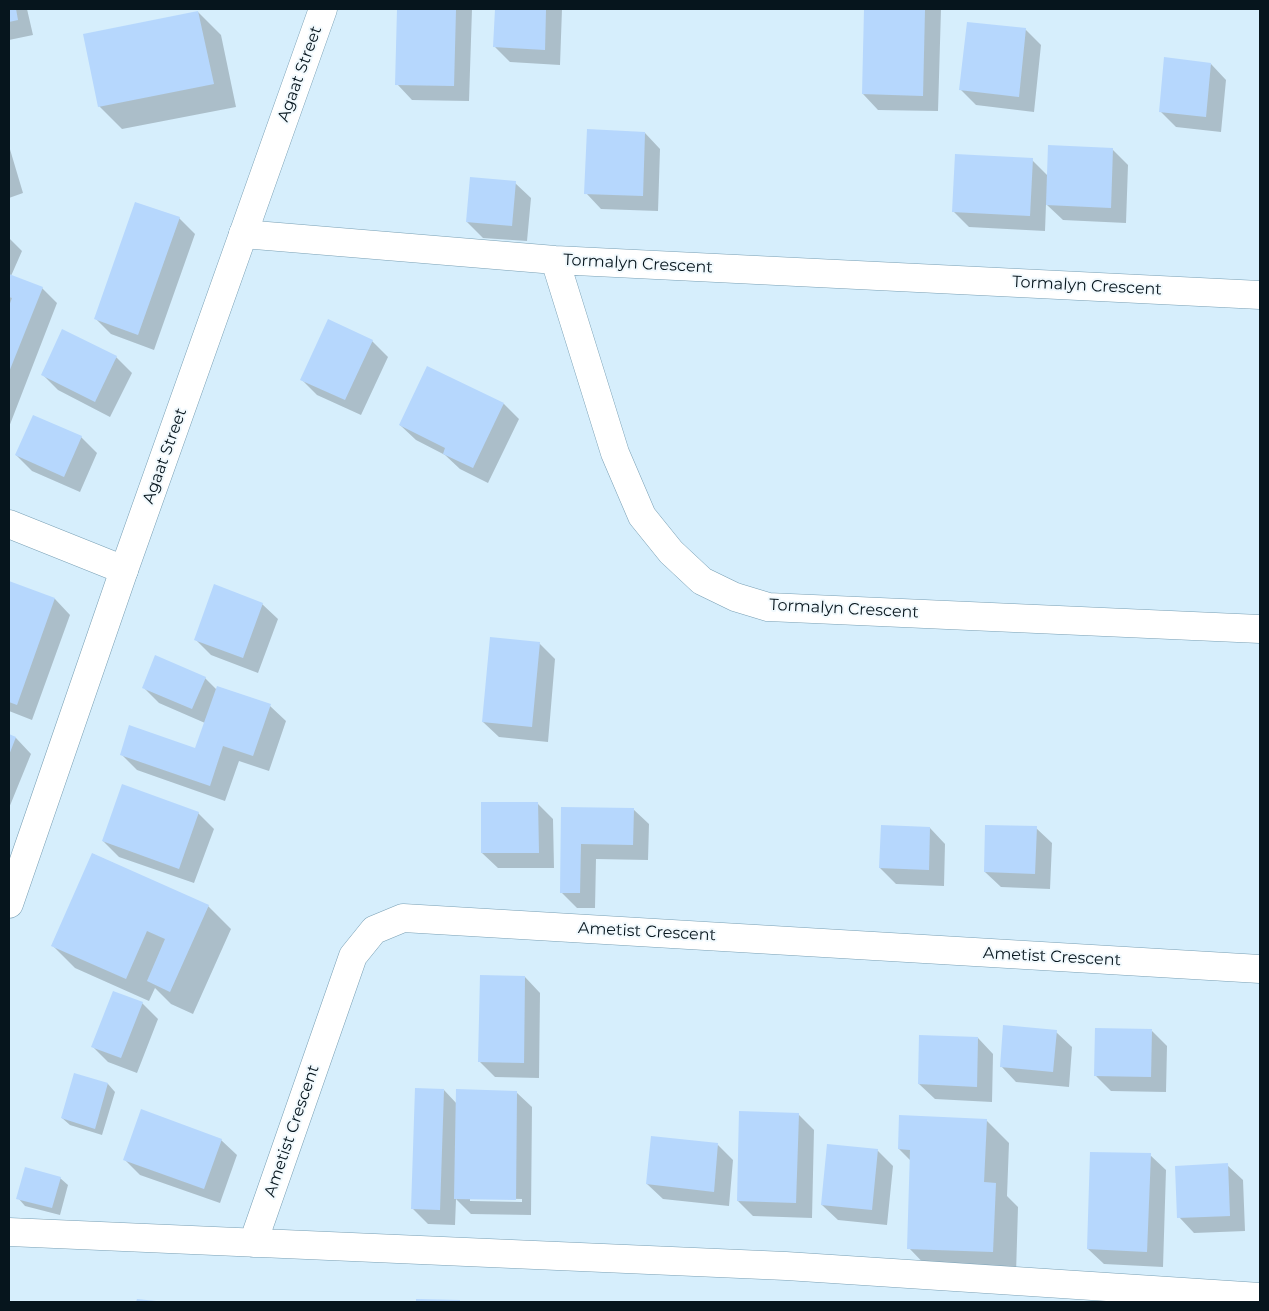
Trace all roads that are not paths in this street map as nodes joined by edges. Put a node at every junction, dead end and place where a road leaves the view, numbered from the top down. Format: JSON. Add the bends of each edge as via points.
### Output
{"nodes":[{"id":1,"x":323,"y":9,"type":"edge"},
{"id":2,"x":243,"y":234,"type":"junction"},
{"id":3,"x":555,"y":260,"type":"junction"},
{"id":4,"x":1260,"y":295,"type":"edge"},
{"id":5,"x":9,"y":524,"type":"edge"},
{"id":6,"x":124,"y":570,"type":"junction"},
{"id":7,"x":1260,"y":629,"type":"edge"},
{"id":8,"x":14,"y":871,"type":"edge"},
{"id":9,"x":9,"y":904,"type":"edge"},
{"id":10,"x":1260,"y":969,"type":"edge"},
{"id":11,"x":9,"y":1232,"type":"edge"},
{"id":12,"x":253,"y":1243,"type":"junction"},
{"id":13,"x":1260,"y":1297,"type":"edge"}],
"edges":[{"from":1,"to":2,"type":"street","name":"Agaat Street"},
{"from":2,"to":3,"type":"street","name":"Tormalyn Crescent"},
{"from":2,"to":6,"type":"street","name":"Agaat Street"},
{"from":3,"to":4,"type":"street","name":"Tormalyn Crescent"},
{"from":3,"to":7,"type":"street","name":"Tormalyn Crescent","via":[[615,453],[642,516],[671,552],[702,581],[735,597],[768,607]]},
{"from":5,"to":6,"type":"street"},
{"from":6,"to":8,"type":"street","name":"Agaat Street"},
{"from":8,"to":9,"type":"street","name":"Agaat Street"},
{"from":10,"to":12,"type":"street","name":"Ametist Crescent","via":[[403,918],[374,930],[353,956]]},
{"from":11,"to":12,"type":"street"},
{"from":12,"to":13,"type":"street","via":[[786,1266]]}]}
